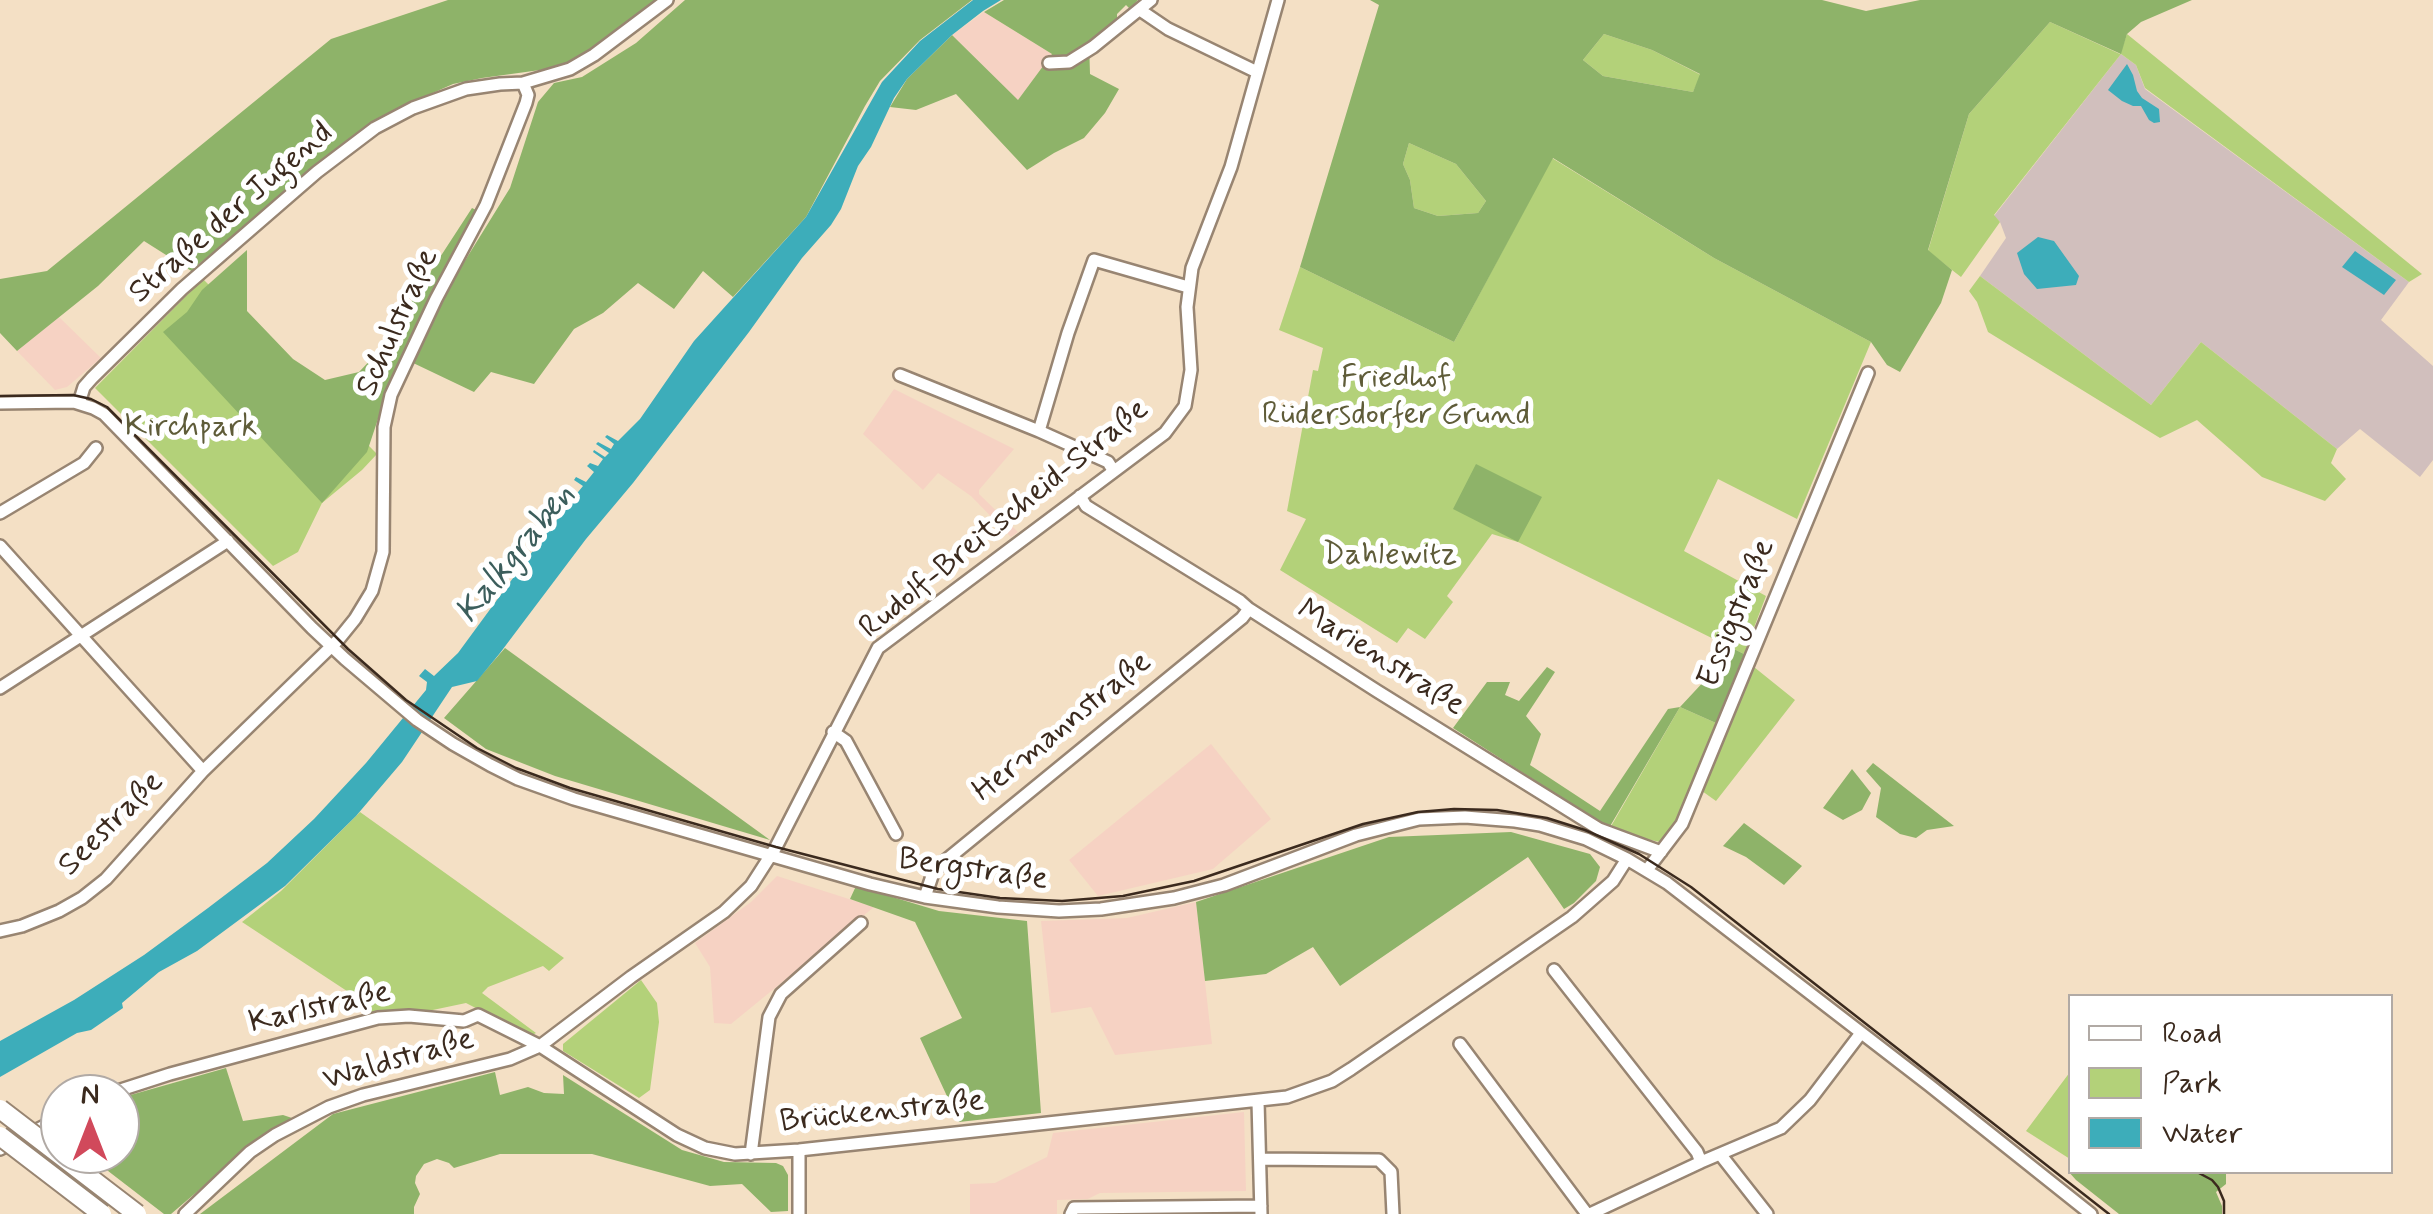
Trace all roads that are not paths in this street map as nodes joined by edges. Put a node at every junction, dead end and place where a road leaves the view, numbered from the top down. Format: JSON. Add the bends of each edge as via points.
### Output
{"nodes":[{"id":1,"x":667,"y":0,"type":"edge"},
{"id":2,"x":1151,"y":0,"type":"edge"},
{"id":3,"x":1278,"y":0,"type":"edge"},
{"id":4,"x":1140,"y":10,"type":"junction"},
{"id":5,"x":1050,"y":63,"type":"dead end"},
{"id":6,"x":1256,"y":72,"type":"junction"},
{"id":7,"x":523,"y":84,"type":"junction"},
{"id":8,"x":1188,"y":287,"type":"junction"},
{"id":9,"x":1868,"y":373,"type":"dead end"},
{"id":10,"x":900,"y":375,"type":"dead end"},
{"id":11,"x":80,"y":403,"type":"junction"},
{"id":12,"x":0,"y":404,"type":"edge"},
{"id":13,"x":1039,"y":431,"type":"junction"},
{"id":14,"x":96,"y":448,"type":"dead end"},
{"id":15,"x":1112,"y":470,"type":"junction"},
{"id":16,"x":1080,"y":496,"type":"junction"},
{"id":17,"x":0,"y":513,"type":"edge"},
{"id":18,"x":228,"y":541,"type":"junction"},
{"id":19,"x":0,"y":546,"type":"edge"},
{"id":20,"x":1249,"y":609,"type":"junction"},
{"id":21,"x":83,"y":636,"type":"junction"},
{"id":22,"x":332,"y":646,"type":"junction"},
{"id":23,"x":0,"y":688,"type":"edge"},
{"id":24,"x":833,"y":732,"type":"junction"},
{"id":25,"x":203,"y":771,"type":"junction"},
{"id":26,"x":896,"y":834,"type":"dead end"},
{"id":27,"x":1661,"y":852,"type":"junction"},
{"id":28,"x":770,"y":856,"type":"junction"},
{"id":29,"x":1627,"y":858,"type":"junction"},
{"id":30,"x":1647,"y":870,"type":"junction"},
{"id":31,"x":925,"y":898,"type":"junction"},
{"id":32,"x":861,"y":923,"type":"dead end"},
{"id":33,"x":0,"y":931,"type":"edge"},
{"id":34,"x":1554,"y":970,"type":"dead end"},
{"id":35,"x":1862,"y":1033,"type":"junction"},
{"id":36,"x":1460,"y":1044,"type":"dead end"},
{"id":37,"x":540,"y":1046,"type":"junction"},
{"id":38,"x":140,"y":1084,"type":"edge"},
{"id":39,"x":1258,"y":1101,"type":"junction"},
{"id":40,"x":0,"y":1109,"type":"edge"},
{"id":41,"x":40,"y":1128,"type":"edge"},
{"id":42,"x":0,"y":1136,"type":"edge"},
{"id":43,"x":0,"y":1149,"type":"edge"},
{"id":44,"x":798,"y":1150,"type":"junction"},
{"id":45,"x":751,"y":1154,"type":"junction"},
{"id":46,"x":1720,"y":1154,"type":"junction"},
{"id":47,"x":1260,"y":1159,"type":"junction"},
{"id":48,"x":1701,"y":1162,"type":"junction"},
{"id":49,"x":1261,"y":1210,"type":"edge"},
{"id":50,"x":102,"y":1214,"type":"edge"},
{"id":51,"x":137,"y":1214,"type":"edge"},
{"id":52,"x":185,"y":1214,"type":"edge"},
{"id":53,"x":799,"y":1214,"type":"edge"},
{"id":54,"x":1070,"y":1214,"type":"edge"},
{"id":55,"x":1392,"y":1214,"type":"edge"},
{"id":56,"x":1588,"y":1214,"type":"edge"},
{"id":57,"x":1768,"y":1214,"type":"edge"},
{"id":58,"x":2090,"y":1214,"type":"edge"}],
"edges":[{"from":1,"to":7,"type":"street","name":"Straße der Jugend","via":[[594,55]]},
{"from":2,"to":4,"type":"street"},
{"from":3,"to":6,"type":"street","name":"Rudolf-Breitscheid-Straße"},
{"from":4,"to":5,"type":"street","via":[[1069,62]]},
{"from":4,"to":6,"type":"street"},
{"from":6,"to":8,"type":"street","name":"Rudolf-Breitscheid-Straße","via":[[1231,168]]},
{"from":7,"to":11,"type":"street","name":"Straße der Jugend","via":[[466,89],[375,128],[182,289],[92,378]]},
{"from":7,"to":22,"type":"street","name":"Schulstraße","via":[[526,103],[486,205],[391,395],[379,570],[355,619]]},
{"from":8,"to":13,"type":"street","via":[[1094,260]]},
{"from":8,"to":15,"type":"street","name":"Rudolf-Breitscheid-Straße","via":[[1191,370],[1185,406],[1165,433]]},
{"from":9,"to":27,"type":"street","name":"Essigstraße","via":[[1682,824]]},
{"from":10,"to":13,"type":"street"},
{"from":11,"to":12,"type":"street"},
{"from":11,"to":18,"type":"street","name":"Bergstraße","via":[[104,414]]},
{"from":13,"to":15,"type":"street","via":[[1108,462]]},
{"from":14,"to":17,"type":"street","via":[[84,463]]},
{"from":15,"to":16,"type":"street","name":"Rudolf-Breitscheid-Straße"},
{"from":16,"to":20,"type":"street","name":"Marienstraße"},
{"from":16,"to":24,"type":"street","name":"Rudolf-Breitscheid-Straße","via":[[878,648]]},
{"from":18,"to":21,"type":"street"},
{"from":18,"to":22,"type":"street","name":"Bergstraße"},
{"from":19,"to":21,"type":"street"},
{"from":20,"to":27,"type":"street","name":"Marienstraße","via":[[1600,829]]},
{"from":20,"to":31,"type":"street","name":"Hermannstraße","via":[[934,870]]},
{"from":21,"to":23,"type":"street"},
{"from":21,"to":25,"type":"street"},
{"from":22,"to":25,"type":"street","name":"Schulstraße"},
{"from":22,"to":28,"type":"street","name":"Bergstraße","via":[[404,710],[518,779]]},
{"from":24,"to":26,"type":"street","via":[[846,741]]},
{"from":24,"to":28,"type":"street","name":"Rudolf-Breitscheid-Straße"},
{"from":25,"to":33,"type":"street","name":"Seestraße","via":[[82,898]]},
{"from":27,"to":30,"type":"street","name":"Essigstraße"},
{"from":28,"to":31,"type":"street","name":"Bergstraße"},
{"from":28,"to":37,"type":"street","name":"Rudolf-Breitscheid-Straße","via":[[741,898]]},
{"from":29,"to":30,"type":"street"},
{"from":29,"to":31,"type":"street","name":"Bergstraße","via":[[1540,825],[1442,817],[1382,827],[1224,885],[1124,906],[1046,910]]},
{"from":29,"to":39,"type":"street","name":"Brückenstraße","via":[[1618,876],[1572,917],[1351,1069],[1301,1094]]},
{"from":30,"to":35,"type":"street"},
{"from":32,"to":45,"type":"street","via":[[780,994],[769,1017]]},
{"from":34,"to":48,"type":"street"},
{"from":35,"to":46,"type":"street","via":[[1780,1128]]},
{"from":35,"to":58,"type":"street"},
{"from":36,"to":56,"type":"street"},
{"from":37,"to":38,"type":"street","name":"Karlstraße","via":[[478,1015],[464,1021],[386,1017]]},
{"from":37,"to":45,"type":"street","name":"Brückenstraße","via":[[677,1136],[705,1148]]},
{"from":37,"to":52,"type":"street","name":"Waldstraße","via":[[329,1106],[250,1152]]},
{"from":39,"to":44,"type":"street","name":"Brückenstraße"},
{"from":39,"to":47,"type":"street"},
{"from":40,"to":51,"type":"highway","bridge":true},
{"from":41,"to":43,"type":"street"},
{"from":42,"to":50,"type":"highway","bridge":true},
{"from":44,"to":45,"type":"street","name":"Brückenstraße"},
{"from":44,"to":53,"type":"street"},
{"from":46,"to":48,"type":"street"},
{"from":46,"to":57,"type":"street"},
{"from":47,"to":49,"type":"street"},
{"from":47,"to":55,"type":"street","via":[[1380,1160],[1391,1172]]},
{"from":48,"to":56,"type":"street"},
{"from":49,"to":54,"type":"street","via":[[1074,1208]]}]}
